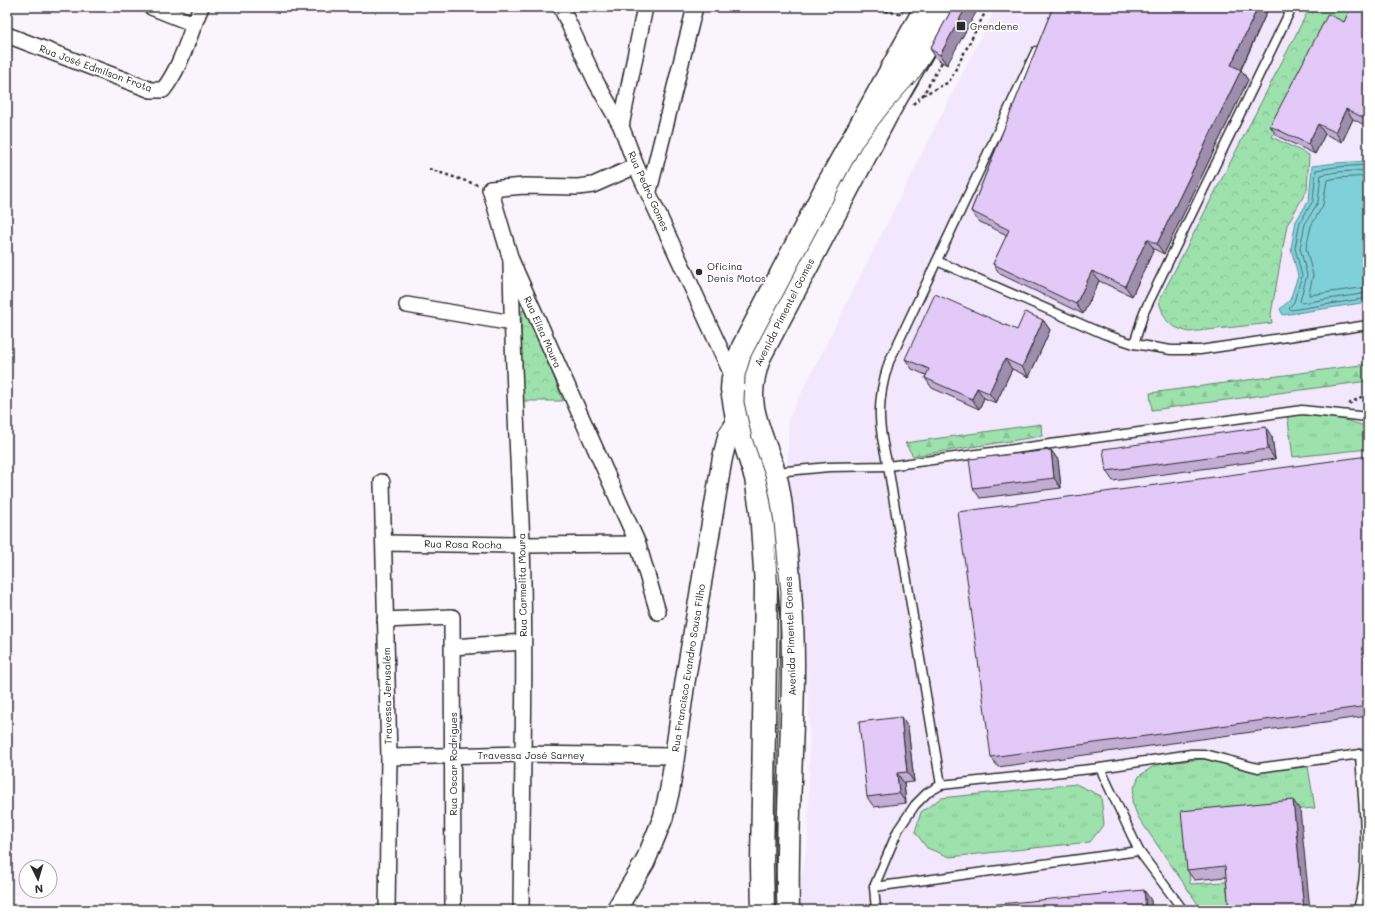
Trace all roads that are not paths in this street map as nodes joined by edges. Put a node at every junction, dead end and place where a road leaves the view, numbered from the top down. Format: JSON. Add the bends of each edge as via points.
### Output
{"nodes":[{"id":1,"x":150,"y":7,"type":"edge"},
{"id":2,"x":202,"y":7,"type":"edge"},
{"id":3,"x":561,"y":7,"type":"edge"},
{"id":4,"x":645,"y":7,"type":"edge"},
{"id":5,"x":695,"y":7,"type":"edge"},
{"id":6,"x":926,"y":7,"type":"edge"},
{"id":7,"x":948,"y":7,"type":"edge"},
{"id":8,"x":1292,"y":7,"type":"edge"},
{"id":9,"x":194,"y":24,"type":"junction"},
{"id":10,"x":7,"y":35,"type":"edge"},
{"id":11,"x":1040,"y":42,"type":"edge"},
{"id":12,"x":621,"y":126,"type":"junction"},
{"id":13,"x":636,"y":166,"type":"junction"},
{"id":14,"x":649,"y":191,"type":"junction"},
{"id":15,"x":512,"y":260,"type":"junction"},
{"id":16,"x":937,"y":262,"type":"junction"},
{"id":17,"x":407,"y":305,"type":"dead end"},
{"id":18,"x":512,"y":323,"type":"junction"},
{"id":19,"x":1368,"y":325,"type":"edge"},
{"id":20,"x":1134,"y":344,"type":"junction"},
{"id":21,"x":733,"y":378,"type":"junction"},
{"id":22,"x":747,"y":405,"type":"junction"},
{"id":23,"x":1368,"y":417,"type":"edge"},
{"id":24,"x":888,"y":466,"type":"junction"},
{"id":25,"x":765,"y":475,"type":"junction"},
{"id":26,"x":382,"y":482,"type":"dead end"},
{"id":27,"x":384,"y":543,"type":"junction"},
{"id":28,"x":638,"y":544,"type":"junction"},
{"id":29,"x":522,"y":545,"type":"junction"},
{"id":30,"x":658,"y":612,"type":"dead end"},
{"id":31,"x":385,"y":620,"type":"junction"},
{"id":32,"x":523,"y":642,"type":"junction"},
{"id":33,"x":453,"y":647,"type":"junction"},
{"id":34,"x":793,"y":702,"type":"junction"},
{"id":35,"x":765,"y":703,"type":"junction"},
{"id":36,"x":522,"y":754,"type":"junction"},
{"id":37,"x":1364,"y":754,"type":"edge"},
{"id":38,"x":453,"y":756,"type":"junction"},
{"id":39,"x":674,"y":756,"type":"junction"},
{"id":40,"x":389,"y":757,"type":"junction"},
{"id":41,"x":1100,"y":768,"type":"junction"},
{"id":42,"x":942,"y":785,"type":"junction"},
{"id":43,"x":1140,"y":851,"type":"junction"},
{"id":44,"x":874,"y":887,"type":"junction"},
{"id":45,"x":387,"y":910,"type":"edge"},
{"id":46,"x":453,"y":910,"type":"edge"},
{"id":47,"x":521,"y":910,"type":"edge"},
{"id":48,"x":616,"y":910,"type":"edge"},
{"id":49,"x":763,"y":910,"type":"edge"},
{"id":50,"x":788,"y":910,"type":"edge"},
{"id":51,"x":876,"y":910,"type":"edge"},
{"id":52,"x":1183,"y":910,"type":"edge"},
{"id":53,"x":1358,"y":910,"type":"edge"}],
"edges":[{"from":1,"to":9,"type":"street"},
{"from":2,"to":9,"type":"street"},
{"from":3,"to":12,"type":"street","name":"Rua Pedro Gomes","via":[[596,82]]},
{"from":4,"to":12,"type":"street"},
{"from":5,"to":14,"type":"street"},
{"from":6,"to":21,"type":"main road","name":"Avenida Pimentel Gomes","via":[[747,340]]},
{"from":7,"to":22,"type":"main road","name":"Avenida Pimentel Gomes","via":[[888,112],[760,356]]},
{"from":8,"to":20,"type":"lane","via":[[1144,312]]},
{"from":9,"to":10,"type":"street","name":"Rua José Edmilson Frota","via":[[176,70],[163,90],[151,90]]},
{"from":11,"to":16,"type":"lane"},
{"from":12,"to":13,"type":"street","name":"Rua Pedro Gomes"},
{"from":13,"to":14,"type":"street","name":"Rua Pedro Gomes"},
{"from":13,"to":15,"type":"street","name":"Rua Elisa Moura","via":[[593,185],[490,189]]},
{"from":14,"to":21,"type":"street","name":"Rua Pedro Gomes"},
{"from":15,"to":18,"type":"street","name":"Rua Carmelita Moura"},
{"from":15,"to":28,"type":"street","name":"Rua Elisa Moura"},
{"from":16,"to":20,"type":"lane","via":[[1097,331]]},
{"from":16,"to":24,"type":"lane","via":[[889,362],[884,378],[879,413],[880,432]]},
{"from":17,"to":18,"type":"street"},
{"from":18,"to":29,"type":"street","name":"Rua Carmelita Moura"},
{"from":19,"to":20,"type":"lane","via":[[1200,350],[1171,350]]},
{"from":21,"to":22,"type":"street"},
{"from":21,"to":22,"type":"main road","name":"Avenida Pimentel Gomes","via":[[732,389]]},
{"from":22,"to":25,"type":"main road","name":"Avenida Pimentel Gomes"},
{"from":22,"to":39,"type":"street","name":"Rua Francisco Evandro Sousa Filho","via":[[728,435],[722,460]]},
{"from":23,"to":24,"type":"lane","via":[[1302,410]]},
{"from":24,"to":25,"type":"lane","via":[[829,467]]},
{"from":24,"to":42,"type":"lane"},
{"from":25,"to":34,"type":"main road","name":"Avenida Pimentel Gomes","via":[[779,496],[787,556],[792,624]]},
{"from":25,"to":35,"type":"main road","name":"Avenida Pimentel Gomes","via":[[761,510],[766,585]]},
{"from":26,"to":27,"type":"street","name":"Travessa Jerusalém"},
{"from":27,"to":29,"type":"street","name":"Rua Rosa Rocha"},
{"from":27,"to":31,"type":"street","name":"Travessa Jerusalém"},
{"from":28,"to":29,"type":"street","name":"Rua Rosa Rocha"},
{"from":28,"to":30,"type":"street","name":"Rua Elisa Moura"},
{"from":29,"to":32,"type":"street","name":"Rua Carmelita Moura"},
{"from":31,"to":33,"type":"street","name":"Rua Oscar Rodrigues","via":[[452,617]]},
{"from":31,"to":40,"type":"street","name":"Travessa Jerusalém"},
{"from":32,"to":33,"type":"street"},
{"from":32,"to":36,"type":"street","name":"Rua Carmelita Moura"},
{"from":33,"to":38,"type":"street","name":"Rua Oscar Rodrigues"},
{"from":34,"to":35,"type":"main road"},
{"from":34,"to":50,"type":"main road","name":"Avenida Pimentel Gomes"},
{"from":35,"to":49,"type":"main road","name":"Avenida Pimentel Gomes"},
{"from":36,"to":38,"type":"street","name":"Travessa José Sarney"},
{"from":36,"to":39,"type":"street","name":"Travessa José Sarney"},
{"from":36,"to":47,"type":"street","name":"Rua Carmelita Moura"},
{"from":37,"to":41,"type":"lane","via":[[1258,768],[1204,754],[1191,754]]},
{"from":37,"to":53,"type":"lane","via":[[1364,873]]},
{"from":38,"to":40,"type":"street","name":"Travessa José Sarney"},
{"from":38,"to":46,"type":"street","name":"Rua Oscar Rodrigues"},
{"from":39,"to":48,"type":"street","name":"Rua Francisco Evandro Sousa Filho","via":[[663,818],[645,862]]},
{"from":40,"to":45,"type":"street","name":"Travessa Jerusalém"},
{"from":41,"to":42,"type":"lane"},
{"from":41,"to":43,"type":"lane"},
{"from":42,"to":44,"type":"lane","via":[[927,793],[915,805],[898,830]]},
{"from":43,"to":44,"type":"lane"},
{"from":43,"to":52,"type":"lane"},
{"from":44,"to":51,"type":"lane"}]}
